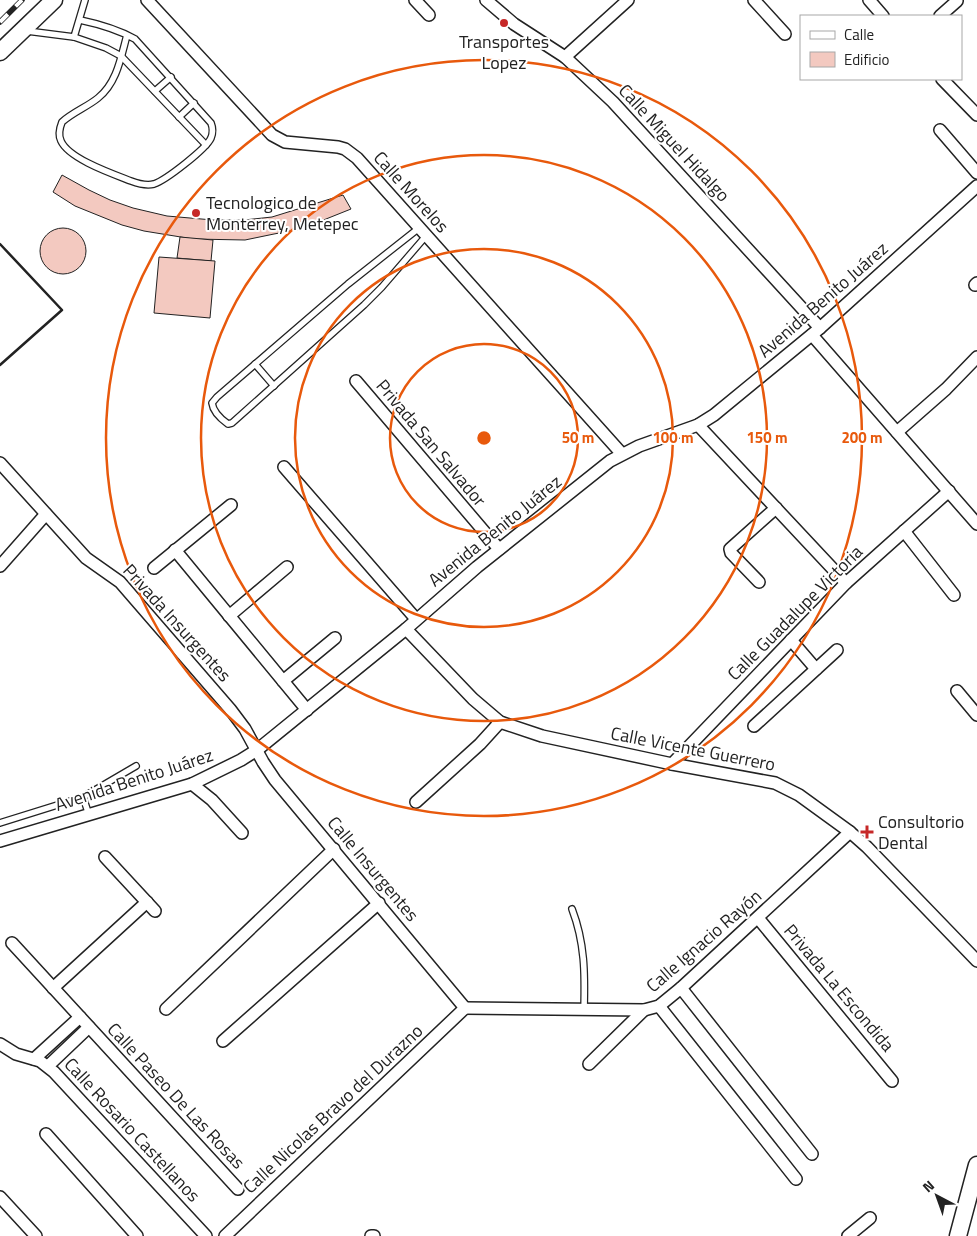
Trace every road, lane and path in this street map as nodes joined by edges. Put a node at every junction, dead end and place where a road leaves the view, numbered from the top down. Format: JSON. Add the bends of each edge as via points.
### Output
{"nodes":[{"id":1,"x":54,"y":0,"type":"edge"},
{"id":2,"x":85,"y":0,"type":"edge"},
{"id":3,"x":147,"y":0,"type":"edge"},
{"id":4,"x":415,"y":0,"type":"edge"},
{"id":5,"x":486,"y":0,"type":"edge"},
{"id":6,"x":628,"y":0,"type":"edge"},
{"id":7,"x":754,"y":0,"type":"edge"},
{"id":8,"x":869,"y":0,"type":"edge"},
{"id":9,"x":958,"y":0,"type":"edge"},
{"id":10,"x":882,"y":15,"type":"edge"},
{"id":11,"x":941,"y":15,"type":"edge"},
{"id":12,"x":429,"y":16,"type":"dead end"},
{"id":13,"x":80,"y":20,"type":"junction"},
{"id":14,"x":22,"y":30,"type":"junction"},
{"id":15,"x":126,"y":34,"type":"junction"},
{"id":16,"x":785,"y":34,"type":"dead end"},
{"id":17,"x":74,"y":38,"type":"junction"},
{"id":18,"x":0,"y":52,"type":"edge"},
{"id":19,"x":121,"y":56,"type":"junction"},
{"id":20,"x":565,"y":58,"type":"junction"},
{"id":21,"x":171,"y":77,"type":"junction"},
{"id":22,"x":943,"y":80,"type":"edge"},
{"id":23,"x":155,"y":91,"type":"junction"},
{"id":24,"x":194,"y":103,"type":"junction"},
{"id":25,"x":977,"y":115,"type":"edge"},
{"id":26,"x":179,"y":116,"type":"junction"},
{"id":27,"x":940,"y":130,"type":"dead end"},
{"id":28,"x":206,"y":145,"type":"junction"},
{"id":29,"x":977,"y":173,"type":"edge"},
{"id":30,"x":977,"y":186,"type":"edge"},
{"id":31,"x":422,"y":232,"type":"junction"},
{"id":32,"x":816,"y":332,"type":"junction"},
{"id":33,"x":977,"y":358,"type":"edge"},
{"id":34,"x":255,"y":364,"type":"junction"},
{"id":35,"x":356,"y":381,"type":"dead end"},
{"id":36,"x":274,"y":386,"type":"junction"},
{"id":37,"x":698,"y":425,"type":"junction"},
{"id":38,"x":897,"y":432,"type":"junction"},
{"id":39,"x":622,"y":454,"type":"junction"},
{"id":40,"x":0,"y":463,"type":"edge"},
{"id":41,"x":284,"y":467,"type":"dead end"},
{"id":42,"x":949,"y":491,"type":"junction"},
{"id":43,"x":231,"y":506,"type":"dead end"},
{"id":44,"x":776,"y":508,"type":"junction"},
{"id":45,"x":46,"y":514,"type":"junction"},
{"id":46,"x":977,"y":524,"type":"edge"},
{"id":47,"x":904,"y":531,"type":"junction"},
{"id":48,"x":175,"y":550,"type":"junction"},
{"id":49,"x":499,"y":550,"type":"junction"},
{"id":50,"x":0,"y":566,"type":"edge"},
{"id":51,"x":286,"y":567,"type":"dead end"},
{"id":52,"x":154,"y":568,"type":"dead end"},
{"id":53,"x":759,"y":582,"type":"dead end"},
{"id":54,"x":846,"y":583,"type":"junction"},
{"id":55,"x":954,"y":595,"type":"dead end"},
{"id":56,"x":229,"y":616,"type":"junction"},
{"id":57,"x":416,"y":619,"type":"junction"},
{"id":58,"x":406,"y":629,"type":"junction"},
{"id":59,"x":335,"y":638,"type":"dead end"},
{"id":60,"x":791,"y":640,"type":"junction"},
{"id":61,"x":837,"y":650,"type":"dead end"},
{"id":62,"x":816,"y":669,"type":"junction"},
{"id":63,"x":283,"y":681,"type":"junction"},
{"id":64,"x":957,"y":691,"type":"dead end"},
{"id":65,"x":307,"y":710,"type":"junction"},
{"id":66,"x":977,"y":715,"type":"edge"},
{"id":67,"x":500,"y":722,"type":"junction"},
{"id":68,"x":754,"y":726,"type":"dead end"},
{"id":69,"x":256,"y":750,"type":"junction"},
{"id":70,"x":672,"y":764,"type":"junction"},
{"id":71,"x":136,"y":766,"type":"dead end"},
{"id":72,"x":192,"y":784,"type":"junction"},
{"id":73,"x":83,"y":797,"type":"junction"},
{"id":74,"x":416,"y":802,"type":"dead end"},
{"id":75,"x":89,"y":815,"type":"junction"},
{"id":76,"x":0,"y":823,"type":"edge"},
{"id":77,"x":850,"y":832,"type":"junction"},
{"id":78,"x":242,"y":833,"type":"dead end"},
{"id":79,"x":0,"y":841,"type":"edge"},
{"id":80,"x":334,"y":849,"type":"junction"},
{"id":81,"x":105,"y":857,"type":"dead end"},
{"id":82,"x":147,"y":902,"type":"junction"},
{"id":83,"x":379,"y":903,"type":"junction"},
{"id":84,"x":572,"y":909,"type":"dead end"},
{"id":85,"x":155,"y":911,"type":"dead end"},
{"id":86,"x":758,"y":918,"type":"junction"},
{"id":87,"x":12,"y":943,"type":"dead end"},
{"id":88,"x":977,"y":961,"type":"edge"},
{"id":89,"x":54,"y":988,"type":"junction"},
{"id":90,"x":681,"y":988,"type":"junction"},
{"id":91,"x":659,"y":1006,"type":"junction"},
{"id":92,"x":465,"y":1008,"type":"junction"},
{"id":93,"x":166,"y":1009,"type":"dead end"},
{"id":94,"x":584,"y":1010,"type":"junction"},
{"id":95,"x":644,"y":1010,"type":"junction"},
{"id":96,"x":80,"y":1017,"type":"junction"},
{"id":97,"x":89,"y":1027,"type":"junction"},
{"id":98,"x":224,"y":1040,"type":"dead end"},
{"id":99,"x":0,"y":1044,"type":"edge"},
{"id":100,"x":34,"y":1059,"type":"junction"},
{"id":101,"x":589,"y":1064,"type":"dead end"},
{"id":102,"x":48,"y":1066,"type":"junction"},
{"id":103,"x":892,"y":1081,"type":"dead end"},
{"id":104,"x":46,"y":1134,"type":"dead end"},
{"id":105,"x":812,"y":1154,"type":"dead end"},
{"id":106,"x":977,"y":1166,"type":"edge"},
{"id":107,"x":796,"y":1179,"type":"dead end"},
{"id":108,"x":238,"y":1189,"type":"dead end"},
{"id":109,"x":0,"y":1197,"type":"edge"},
{"id":110,"x":870,"y":1218,"type":"dead end"},
{"id":111,"x":228,"y":1235,"type":"edge"},
{"id":112,"x":36,"y":1236,"type":"edge"},
{"id":113,"x":137,"y":1236,"type":"edge"},
{"id":114,"x":206,"y":1236,"type":"edge"},
{"id":115,"x":848,"y":1236,"type":"edge"},
{"id":116,"x":958,"y":1236,"type":"edge"}],
"edges":[{"from":1,"to":14,"type":"main road"},
{"from":2,"to":13,"type":"lane"},
{"from":3,"to":31,"type":"street","name":"Calle Morelos","via":[[272,135],[285,142],[338,147],[352,153]]},
{"from":4,"to":12,"type":"street"},
{"from":5,"to":20,"type":"street","name":"Calle Miguel Hidalgo","via":[[514,24]]},
{"from":6,"to":20,"type":"street"},
{"from":7,"to":16,"type":"street"},
{"from":8,"to":10,"type":"street"},
{"from":9,"to":11,"type":"street"},
{"from":13,"to":15,"type":"lane"},
{"from":13,"to":17,"type":"lane"},
{"from":14,"to":17,"type":"lane"},
{"from":14,"to":18,"type":"main road"},
{"from":15,"to":19,"type":"lane"},
{"from":15,"to":21,"type":"lane"},
{"from":17,"to":19,"type":"lane"},
{"from":19,"to":23,"type":"lane"},
{"from":19,"to":28,"type":"lane","via":[[104,93],[62,122],[60,137],[64,146],[80,158],[145,185],[168,177]]},
{"from":20,"to":32,"type":"street","name":"Calle Miguel Hidalgo","via":[[613,102]]},
{"from":21,"to":23,"type":"lane"},
{"from":21,"to":24,"type":"lane"},
{"from":22,"to":25,"type":"street"},
{"from":23,"to":26,"type":"lane"},
{"from":24,"to":26,"type":"lane"},
{"from":24,"to":28,"type":"lane","via":[[213,127]]},
{"from":26,"to":28,"type":"lane"},
{"from":27,"to":29,"type":"street"},
{"from":30,"to":32,"type":"street","name":"Avenida Benito Juárez"},
{"from":31,"to":34,"type":"lane","via":[[348,284]]},
{"from":31,"to":36,"type":"lane","via":[[370,299]]},
{"from":31,"to":39,"type":"street","name":"Calle Morelos"},
{"from":32,"to":37,"type":"street","name":"Avenida Benito Juárez"},
{"from":32,"to":38,"type":"street","name":"Calle Miguel Hidalgo"},
{"from":33,"to":38,"type":"street"},
{"from":34,"to":36,"type":"lane"},
{"from":34,"to":36,"type":"lane","via":[[214,400],[213,407],[222,420],[232,423]]},
{"from":35,"to":49,"type":"street","name":"Privada San Salvador"},
{"from":37,"to":39,"type":"street","name":"Avenida Benito Juárez"},
{"from":37,"to":44,"type":"street"},
{"from":38,"to":42,"type":"street","name":"Calle Miguel Hidalgo"},
{"from":39,"to":49,"type":"street","name":"Avenida Benito Juárez"},
{"from":40,"to":45,"type":"street","name":"Privada Insurgentes"},
{"from":41,"to":57,"type":"street"},
{"from":42,"to":46,"type":"street","name":"Calle Miguel Hidalgo"},
{"from":42,"to":47,"type":"street","name":"Calle Guadalupe Victoria"},
{"from":43,"to":48,"type":"street"},
{"from":44,"to":53,"type":"street","via":[[730,549],[731,554]]},
{"from":44,"to":54,"type":"street"},
{"from":45,"to":50,"type":"street"},
{"from":45,"to":69,"type":"street","name":"Privada Insurgentes","via":[[86,558],[120,582],[230,709]]},
{"from":47,"to":54,"type":"street","name":"Calle Guadalupe Victoria"},
{"from":47,"to":55,"type":"street"},
{"from":48,"to":52,"type":"street"},
{"from":48,"to":56,"type":"street"},
{"from":49,"to":57,"type":"street","name":"Avenida Benito Juárez"},
{"from":51,"to":56,"type":"street"},
{"from":54,"to":60,"type":"street","name":"Calle Guadalupe Victoria"},
{"from":56,"to":63,"type":"street"},
{"from":57,"to":58,"type":"street","name":"Avenida Benito Juárez"},
{"from":58,"to":65,"type":"street","name":"Avenida Benito Juárez"},
{"from":58,"to":67,"type":"street","name":"Calle Vicente Guerrero","via":[[473,699]]},
{"from":59,"to":63,"type":"street"},
{"from":60,"to":62,"type":"street"},
{"from":60,"to":70,"type":"street","name":"Calle Guadalupe Victoria"},
{"from":61,"to":62,"type":"street"},
{"from":62,"to":68,"type":"street"},
{"from":63,"to":65,"type":"street"},
{"from":64,"to":66,"type":"street"},
{"from":65,"to":69,"type":"street","name":"Avenida Benito Juárez"},
{"from":67,"to":70,"type":"street","name":"Calle Vicente Guerrero","via":[[542,736]]},
{"from":67,"to":74,"type":"street"},
{"from":69,"to":72,"type":"street","name":"Avenida Benito Juárez","via":[[228,768]]},
{"from":69,"to":80,"type":"street","name":"Calle Insurgentes","via":[[275,780]]},
{"from":70,"to":77,"type":"street","name":"Calle Vicente Guerrero","via":[[780,785]]},
{"from":71,"to":73,"type":"lane"},
{"from":72,"to":75,"type":"street","name":"Avenida Benito Juárez"},
{"from":72,"to":78,"type":"street","via":[[212,800]]},
{"from":73,"to":75,"type":"lane"},
{"from":73,"to":76,"type":"lane"},
{"from":75,"to":79,"type":"street","name":"Avenida Benito Juárez"},
{"from":77,"to":86,"type":"street","name":"Calle Ignacio Rayón"},
{"from":77,"to":88,"type":"street","name":"Calle Vicente Guerrero","via":[[886,865]]},
{"from":80,"to":83,"type":"street","name":"Calle Insurgentes"},
{"from":80,"to":93,"type":"street"},
{"from":81,"to":82,"type":"street"},
{"from":82,"to":85,"type":"street"},
{"from":82,"to":89,"type":"street"},
{"from":83,"to":92,"type":"street","name":"Calle Insurgentes"},
{"from":83,"to":98,"type":"street"},
{"from":84,"to":94,"type":"lane","via":[[583,947]]},
{"from":86,"to":90,"type":"street","name":"Calle Ignacio Rayón"},
{"from":86,"to":103,"type":"street","name":"Privada La Escondida"},
{"from":87,"to":89,"type":"street","name":"Calle Paseo De Las Rosas"},
{"from":89,"to":96,"type":"street","name":"Calle Paseo De Las Rosas"},
{"from":90,"to":91,"type":"street","name":"Calle Ignacio Rayón"},
{"from":90,"to":105,"type":"street"},
{"from":91,"to":95,"type":"street","name":"Calle Ignacio Rayón"},
{"from":91,"to":107,"type":"street"},
{"from":92,"to":94,"type":"street","name":"Calle Ignacio Rayón"},
{"from":92,"to":111,"type":"street","name":"Calle Nicolas Bravo del Durazno"},
{"from":94,"to":95,"type":"street","name":"Calle Ignacio Rayón"},
{"from":95,"to":101,"type":"street"},
{"from":96,"to":97,"type":"street","name":"Calle Paseo De Las Rosas"},
{"from":96,"to":100,"type":"street"},
{"from":97,"to":102,"type":"street"},
{"from":97,"to":108,"type":"street","name":"Calle Paseo De Las Rosas"},
{"from":99,"to":100,"type":"street","name":"Calle Rosario Castellanos","via":[[16,1054]]},
{"from":100,"to":102,"type":"street","name":"Calle Rosario Castellanos"},
{"from":102,"to":114,"type":"street","name":"Calle Rosario Castellanos"},
{"from":104,"to":113,"type":"street"},
{"from":106,"to":116,"type":"main road"},
{"from":109,"to":112,"type":"street"},
{"from":110,"to":115,"type":"street"}]}
